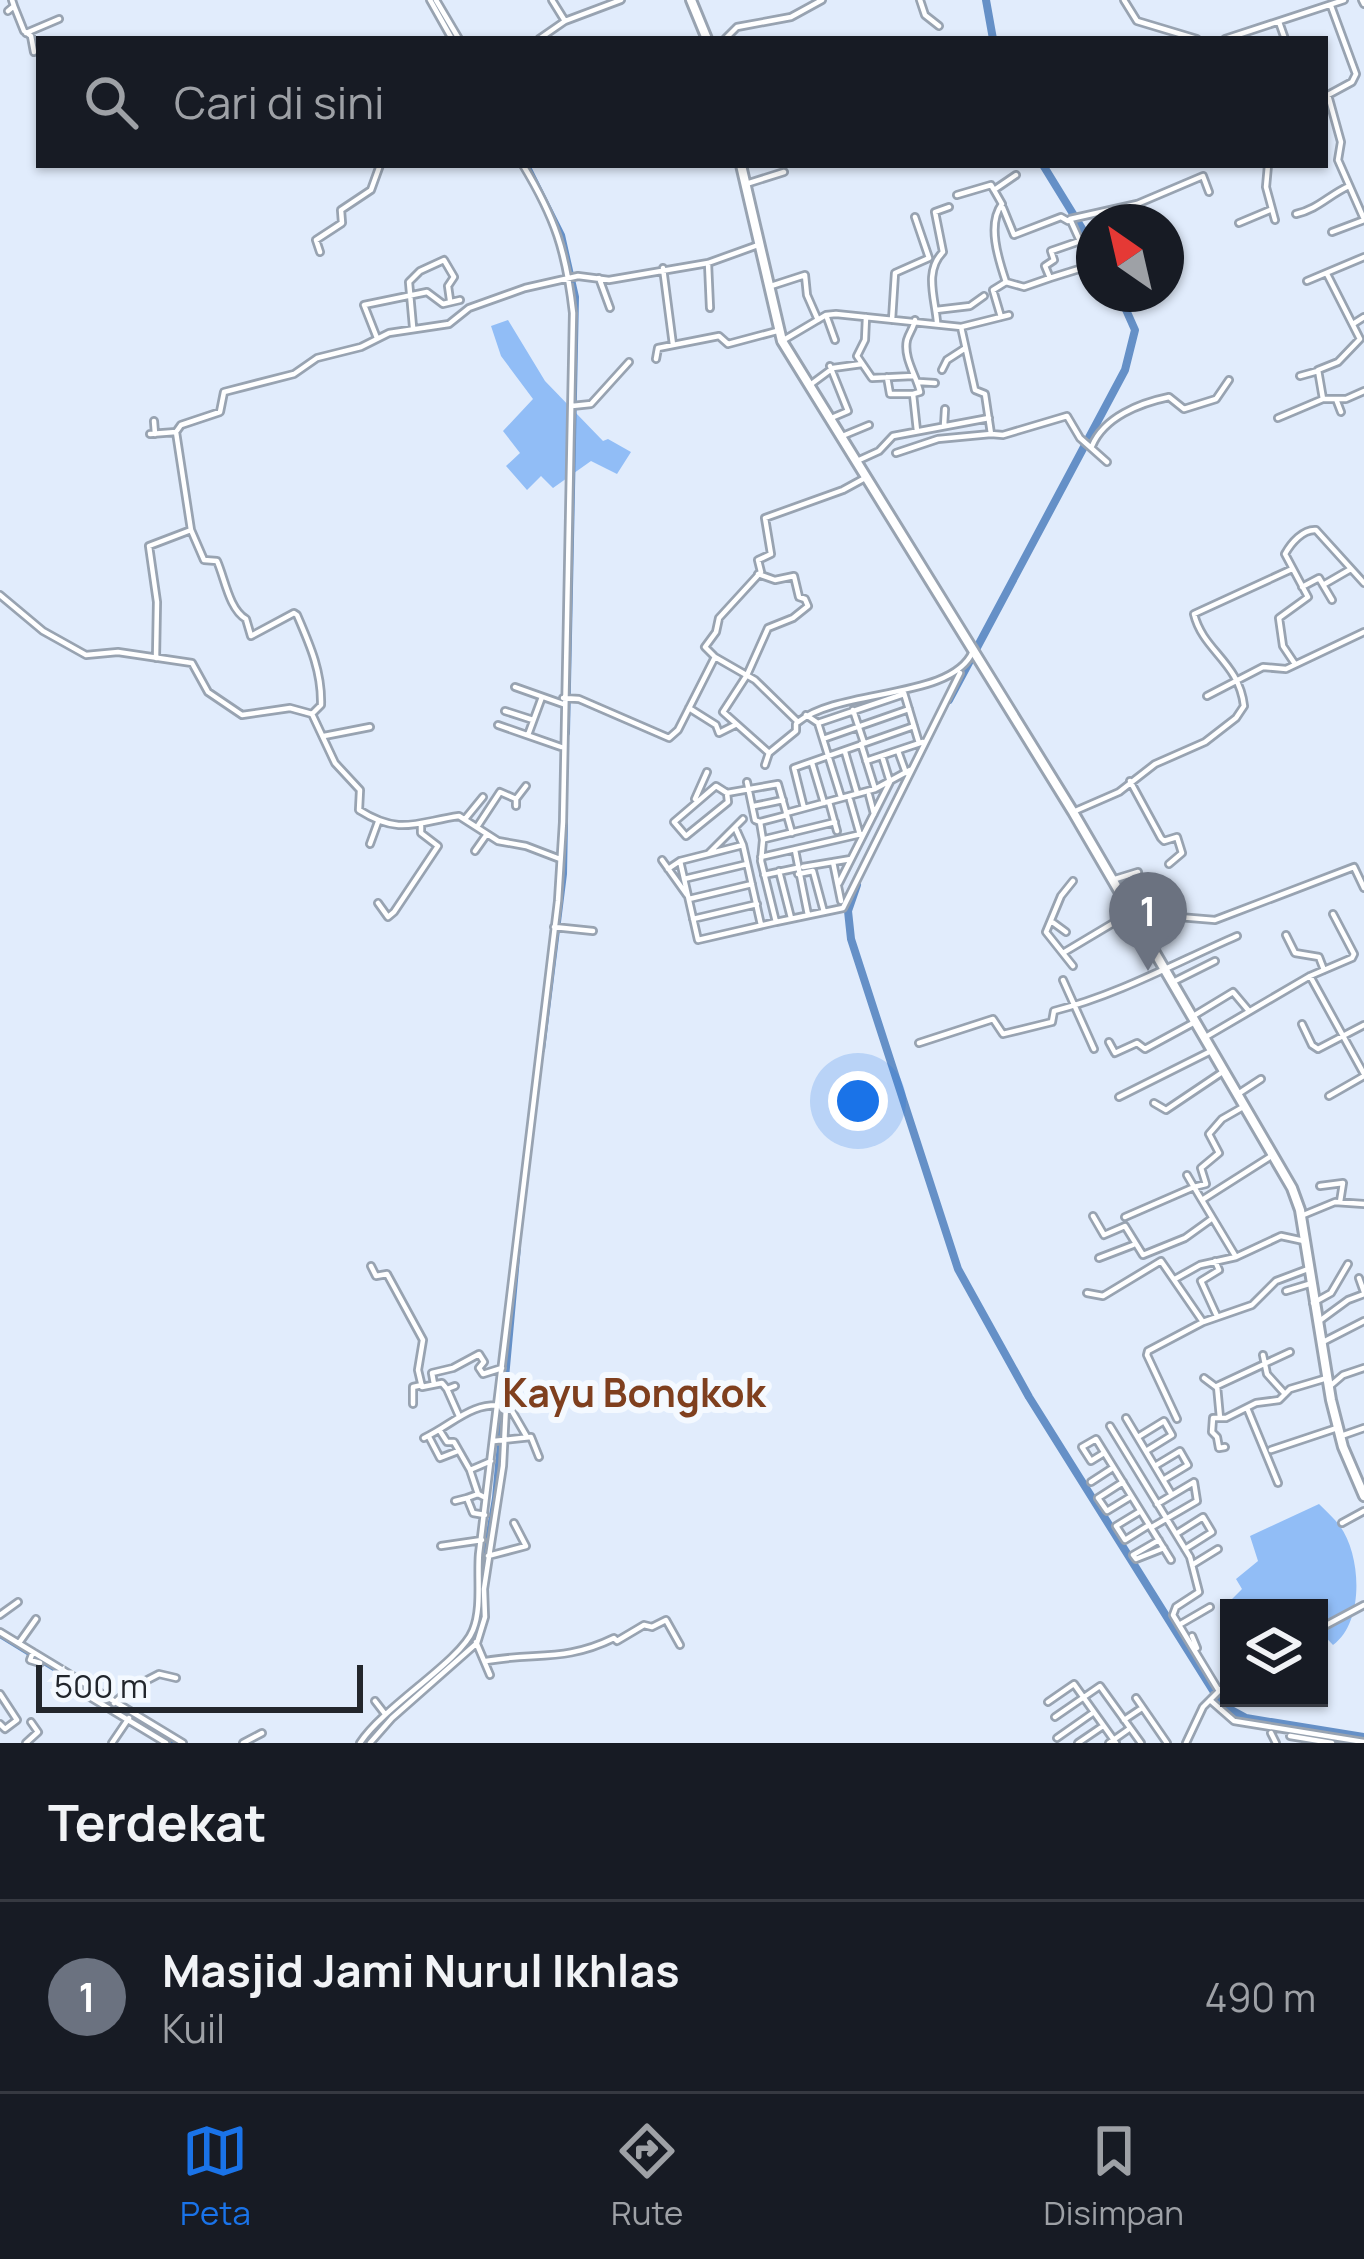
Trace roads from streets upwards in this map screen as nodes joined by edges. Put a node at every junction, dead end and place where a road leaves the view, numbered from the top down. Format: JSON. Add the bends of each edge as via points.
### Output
{"nodes":[{"id":1,"x":433,"y":0,"type":"edge"},
{"id":2,"x":552,"y":0,"type":"edge"},
{"id":3,"x":621,"y":0,"type":"edge"},
{"id":4,"x":691,"y":0,"type":"edge"},
{"id":5,"x":822,"y":0,"type":"edge"},
{"id":6,"x":920,"y":0,"type":"edge"},
{"id":7,"x":1124,"y":0,"type":"edge"},
{"id":8,"x":1344,"y":0,"type":"edge"},
{"id":9,"x":810,"y":2,"type":"edge"},
{"id":10,"x":604,"y":3,"type":"edge"},
{"id":11,"x":12,"y":6,"type":"edge"},
{"id":12,"x":1331,"y":6,"type":"junction"},
{"id":13,"x":59,"y":20,"type":"dead end"},
{"id":14,"x":565,"y":21,"type":"junction"},
{"id":15,"x":1279,"y":22,"type":"junction"},
{"id":16,"x":939,"y":26,"type":"dead end"},
{"id":17,"x":26,"y":33,"type":"junction"},
{"id":18,"x":453,"y":36,"type":"edge"},
{"id":19,"x":543,"y":36,"type":"edge"},
{"id":20,"x":706,"y":36,"type":"edge"},
{"id":21,"x":728,"y":36,"type":"edge"},
{"id":22,"x":1187,"y":36,"type":"edge"},
{"id":23,"x":1235,"y":36,"type":"edge"},
{"id":24,"x":1284,"y":36,"type":"edge"},
{"id":25,"x":34,"y":52,"type":"dead end"},
{"id":26,"x":1364,"y":66,"type":"edge"},
{"id":27,"x":1355,"y":69,"type":"junction"},
{"id":28,"x":1328,"y":96,"type":"edge"},
{"id":29,"x":1328,"y":100,"type":"edge"},
{"id":30,"x":379,"y":168,"type":"edge"},
{"id":31,"x":525,"y":168,"type":"edge"},
{"id":32,"x":743,"y":168,"type":"edge"},
{"id":33,"x":1267,"y":168,"type":"edge"},
{"id":34,"x":784,"y":172,"type":"dead end"},
{"id":35,"x":1016,"y":175,"type":"dead end"},
{"id":36,"x":746,"y":184,"type":"junction"},
{"id":37,"x":1349,"y":186,"type":"junction"},
{"id":38,"x":994,"y":190,"type":"junction"},
{"id":39,"x":1209,"y":192,"type":"dead end"},
{"id":40,"x":958,"y":195,"type":"dead end"},
{"id":41,"x":950,"y":207,"type":"dead end"},
{"id":42,"x":1003,"y":208,"type":"junction"},
{"id":43,"x":1270,"y":210,"type":"junction"},
{"id":44,"x":1296,"y":214,"type":"dead end"},
{"id":45,"x":915,"y":217,"type":"dead end"},
{"id":46,"x":1364,"y":219,"type":"edge"},
{"id":47,"x":1069,"y":220,"type":"junction"},
{"id":48,"x":1275,"y":220,"type":"dead end"},
{"id":49,"x":1239,"y":223,"type":"dead end"},
{"id":50,"x":1333,"y":232,"type":"dead end"},
{"id":51,"x":758,"y":245,"type":"junction"},
{"id":52,"x":320,"y":252,"type":"dead end"},
{"id":53,"x":1364,"y":257,"type":"edge"},
{"id":54,"x":931,"y":261,"type":"junction"},
{"id":55,"x":708,"y":263,"type":"junction"},
{"id":56,"x":662,"y":268,"type":"junction"},
{"id":57,"x":1076,"y":270,"type":"edge"},
{"id":58,"x":1327,"y":274,"type":"junction"},
{"id":59,"x":574,"y":278,"type":"junction"},
{"id":60,"x":599,"y":278,"type":"junction"},
{"id":61,"x":1050,"y":278,"type":"junction"},
{"id":62,"x":1307,"y":281,"type":"dead end"},
{"id":63,"x":1006,"y":282,"type":"junction"},
{"id":64,"x":766,"y":287,"type":"junction"},
{"id":65,"x":411,"y":294,"type":"junction"},
{"id":66,"x":984,"y":296,"type":"dead end"},
{"id":67,"x":460,"y":300,"type":"dead end"},
{"id":68,"x":451,"y":302,"type":"junction"},
{"id":69,"x":610,"y":308,"type":"dead end"},
{"id":70,"x":710,"y":308,"type":"dead end"},
{"id":71,"x":936,"y":310,"type":"junction"},
{"id":72,"x":826,"y":315,"type":"junction"},
{"id":73,"x":866,"y":317,"type":"junction"},
{"id":74,"x":1364,"y":317,"type":"edge"},
{"id":75,"x":818,"y":320,"type":"junction"},
{"id":76,"x":892,"y":320,"type":"junction"},
{"id":77,"x":915,"y":320,"type":"junction"},
{"id":78,"x":937,"y":322,"type":"junction"},
{"id":79,"x":1353,"y":324,"type":"junction"},
{"id":80,"x":413,"y":327,"type":"junction"},
{"id":81,"x":961,"y":327,"type":"junction"},
{"id":82,"x":777,"y":331,"type":"junction"},
{"id":83,"x":377,"y":338,"type":"junction"},
{"id":84,"x":835,"y":340,"type":"dead end"},
{"id":85,"x":782,"y":341,"type":"junction"},
{"id":86,"x":673,"y":345,"type":"junction"},
{"id":87,"x":964,"y":349,"type":"junction"},
{"id":88,"x":656,"y":359,"type":"dead end"},
{"id":89,"x":628,"y":362,"type":"dead end"},
{"id":90,"x":862,"y":364,"type":"junction"},
{"id":91,"x":830,"y":368,"type":"junction"},
{"id":92,"x":942,"y":370,"type":"dead end"},
{"id":93,"x":1318,"y":371,"type":"junction"},
{"id":94,"x":1300,"y":376,"type":"dead end"},
{"id":95,"x":887,"y":377,"type":"junction"},
{"id":96,"x":916,"y":379,"type":"junction"},
{"id":97,"x":1228,"y":380,"type":"dead end"},
{"id":98,"x":935,"y":383,"type":"dead end"},
{"id":99,"x":808,"y":385,"type":"junction"},
{"id":100,"x":1364,"y":391,"type":"edge"},
{"id":101,"x":913,"y":394,"type":"junction"},
{"id":102,"x":1323,"y":399,"type":"junction"},
{"id":103,"x":1336,"y":399,"type":"junction"},
{"id":104,"x":575,"y":407,"type":"junction"},
{"id":105,"x":945,"y":409,"type":"dead end"},
{"id":106,"x":1341,"y":412,"type":"dead end"},
{"id":107,"x":988,"y":418,"type":"junction"},
{"id":108,"x":1278,"y":418,"type":"dead end"},
{"id":109,"x":829,"y":419,"type":"junction"},
{"id":110,"x":154,"y":421,"type":"dead end"},
{"id":111,"x":869,"y":425,"type":"dead end"},
{"id":112,"x":944,"y":426,"type":"junction"},
{"id":113,"x":917,"y":431,"type":"junction"},
{"id":114,"x":176,"y":432,"type":"junction"},
{"id":115,"x":991,"y":434,"type":"junction"},
{"id":116,"x":840,"y":437,"type":"junction"},
{"id":117,"x":1091,"y":445,"type":"junction"},
{"id":118,"x":896,"y":453,"type":"dead end"},
{"id":119,"x":854,"y":462,"type":"junction"},
{"id":120,"x":1107,"y":462,"type":"dead end"},
{"id":121,"x":865,"y":478,"type":"junction"},
{"id":122,"x":191,"y":530,"type":"junction"},
{"id":123,"x":1292,"y":568,"type":"junction"},
{"id":124,"x":1349,"y":570,"type":"junction"},
{"id":125,"x":758,"y":574,"type":"junction"},
{"id":126,"x":1364,"y":584,"type":"edge"},
{"id":127,"x":1323,"y":585,"type":"junction"},
{"id":128,"x":1302,"y":587,"type":"junction"},
{"id":129,"x":0,"y":595,"type":"edge"},
{"id":130,"x":1332,"y":600,"type":"dead end"},
{"id":131,"x":1364,"y":632,"type":"edge"},
{"id":132,"x":973,"y":651,"type":"junction"},
{"id":133,"x":715,"y":656,"type":"junction"},
{"id":134,"x":156,"y":660,"type":"junction"},
{"id":135,"x":1294,"y":664,"type":"junction"},
{"id":136,"x":962,"y":669,"type":"junction"},
{"id":137,"x":747,"y":675,"type":"junction"},
{"id":138,"x":1240,"y":680,"type":"junction"},
{"id":139,"x":514,"y":687,"type":"dead end"},
{"id":140,"x":903,"y":691,"type":"junction"},
{"id":141,"x":524,"y":692,"type":"junction"},
{"id":142,"x":1208,"y":696,"type":"dead end"},
{"id":143,"x":542,"y":697,"type":"junction"},
{"id":144,"x":564,"y":700,"type":"junction"},
{"id":145,"x":521,"y":702,"type":"dead end"},
{"id":146,"x":688,"y":708,"type":"junction"},
{"id":147,"x":854,"y":710,"type":"junction"},
{"id":148,"x":909,"y":710,"type":"junction"},
{"id":149,"x":505,"y":711,"type":"dead end"},
{"id":150,"x":312,"y":714,"type":"junction"},
{"id":151,"x":551,"y":714,"type":"dead end"},
{"id":152,"x":806,"y":715,"type":"junction"},
{"id":153,"x":533,"y":720,"type":"junction"},
{"id":154,"x":794,"y":721,"type":"junction"},
{"id":155,"x":818,"y":723,"type":"junction"},
{"id":156,"x":737,"y":724,"type":"junction"},
{"id":157,"x":498,"y":725,"type":"dead end"},
{"id":158,"x":914,"y":726,"type":"junction"},
{"id":159,"x":370,"y":727,"type":"dead end"},
{"id":160,"x":859,"y":727,"type":"junction"},
{"id":161,"x":528,"y":735,"type":"junction"},
{"id":162,"x":324,"y":736,"type":"junction"},
{"id":163,"x":823,"y":739,"type":"junction"},
{"id":164,"x":923,"y":742,"type":"junction"},
{"id":165,"x":862,"y":744,"type":"junction"},
{"id":166,"x":563,"y":747,"type":"junction"},
{"id":167,"x":845,"y":750,"type":"junction"},
{"id":168,"x":898,"y":751,"type":"junction"},
{"id":169,"x":769,"y":753,"type":"junction"},
{"id":170,"x":829,"y":755,"type":"junction"},
{"id":171,"x":882,"y":756,"type":"junction"},
{"id":172,"x":866,"y":761,"type":"junction"},
{"id":173,"x":812,"y":762,"type":"junction"},
{"id":174,"x":765,"y":765,"type":"dead end"},
{"id":175,"x":909,"y":771,"type":"junction"},
{"id":176,"x":707,"y":772,"type":"dead end"},
{"id":177,"x":890,"y":782,"type":"junction"},
{"id":178,"x":1130,"y":782,"type":"junction"},
{"id":179,"x":526,"y":785,"type":"dead end"},
{"id":180,"x":748,"y":786,"type":"junction"},
{"id":181,"x":875,"y":789,"type":"junction"},
{"id":182,"x":727,"y":793,"type":"junction"},
{"id":183,"x":857,"y":793,"type":"junction"},
{"id":184,"x":868,"y":795,"type":"dead end"},
{"id":185,"x":483,"y":797,"type":"dead end"},
{"id":186,"x":841,"y":797,"type":"junction"},
{"id":187,"x":783,"y":800,"type":"junction"},
{"id":188,"x":850,"y":800,"type":"dead end"},
{"id":189,"x":826,"y":803,"type":"junction"},
{"id":190,"x":692,"y":804,"type":"junction"},
{"id":191,"x":752,"y":807,"type":"junction"},
{"id":192,"x":804,"y":808,"type":"junction"},
{"id":193,"x":1073,"y":812,"type":"junction"},
{"id":194,"x":786,"y":814,"type":"junction"},
{"id":195,"x":874,"y":814,"type":"junction"},
{"id":196,"x":465,"y":819,"type":"junction"},
{"id":197,"x":743,"y":819,"type":"dead end"},
{"id":198,"x":379,"y":822,"type":"junction"},
{"id":199,"x":760,"y":822,"type":"junction"},
{"id":200,"x":835,"y":822,"type":"junction"},
{"id":201,"x":421,"y":826,"type":"junction"},
{"id":202,"x":477,"y":826,"type":"junction"},
{"id":203,"x":735,"y":827,"type":"junction"},
{"id":204,"x":837,"y":831,"type":"dead end"},
{"id":205,"x":792,"y":833,"type":"junction"},
{"id":206,"x":487,"y":834,"type":"junction"},
{"id":207,"x":861,"y":834,"type":"junction"},
{"id":208,"x":763,"y":840,"type":"junction"},
{"id":209,"x":370,"y":844,"type":"dead end"},
{"id":210,"x":743,"y":845,"type":"junction"},
{"id":211,"x":795,"y":849,"type":"junction"},
{"id":212,"x":475,"y":851,"type":"dead end"},
{"id":213,"x":709,"y":853,"type":"junction"},
{"id":214,"x":760,"y":856,"type":"junction"},
{"id":215,"x":560,"y":859,"type":"junction"},
{"id":216,"x":850,"y":859,"type":"junction"},
{"id":217,"x":662,"y":860,"type":"dead end"},
{"id":218,"x":680,"y":860,"type":"junction"},
{"id":219,"x":833,"y":862,"type":"junction"},
{"id":220,"x":747,"y":864,"type":"junction"},
{"id":221,"x":1169,"y":864,"type":"dead end"},
{"id":222,"x":668,"y":868,"type":"junction"},
{"id":223,"x":800,"y":870,"type":"junction"},
{"id":224,"x":779,"y":871,"type":"junction"},
{"id":225,"x":1138,"y":872,"type":"dead end"},
{"id":226,"x":764,"y":875,"type":"junction"},
{"id":227,"x":684,"y":879,"type":"junction"},
{"id":228,"x":1112,"y":880,"type":"junction"},
{"id":229,"x":1073,"y":881,"type":"dead end"},
{"id":230,"x":838,"y":883,"type":"junction"},
{"id":231,"x":752,"y":884,"type":"junction"},
{"id":232,"x":1364,"y":888,"type":"edge"},
{"id":233,"x":688,"y":898,"type":"junction"},
{"id":234,"x":841,"y":901,"type":"dead end"},
{"id":235,"x":378,"y":903,"type":"dead end"},
{"id":236,"x":757,"y":904,"type":"junction"},
{"id":237,"x":824,"y":912,"type":"junction"},
{"id":238,"x":1130,"y":913,"type":"junction"},
{"id":239,"x":1333,"y":914,"type":"dead end"},
{"id":240,"x":808,"y":915,"type":"junction"},
{"id":241,"x":791,"y":918,"type":"junction"},
{"id":242,"x":693,"y":919,"type":"junction"},
{"id":243,"x":1051,"y":921,"type":"junction"},
{"id":244,"x":776,"y":922,"type":"junction"},
{"id":245,"x":761,"y":925,"type":"junction"},
{"id":246,"x":556,"y":927,"type":"junction"},
{"id":247,"x":1140,"y":930,"type":"junction"},
{"id":248,"x":593,"y":931,"type":"dead end"},
{"id":249,"x":1066,"y":932,"type":"dead end"},
{"id":250,"x":1286,"y":935,"type":"dead end"},
{"id":251,"x":1237,"y":936,"type":"dead end"},
{"id":252,"x":1063,"y":952,"type":"junction"},
{"id":253,"x":1215,"y":961,"type":"dead end"},
{"id":254,"x":1073,"y":966,"type":"dead end"},
{"id":255,"x":1162,"y":970,"type":"junction"},
{"id":256,"x":1324,"y":970,"type":"junction"},
{"id":257,"x":1310,"y":976,"type":"junction"},
{"id":258,"x":1063,"y":980,"type":"dead end"},
{"id":259,"x":1171,"y":985,"type":"junction"},
{"id":260,"x":1073,"y":1006,"type":"junction"},
{"id":261,"x":1249,"y":1011,"type":"junction"},
{"id":262,"x":1192,"y":1021,"type":"junction"},
{"id":263,"x":1302,"y":1024,"type":"dead end"},
{"id":264,"x":1364,"y":1025,"type":"edge"},
{"id":265,"x":1343,"y":1036,"type":"junction"},
{"id":266,"x":1204,"y":1038,"type":"junction"},
{"id":267,"x":1109,"y":1042,"type":"dead end"},
{"id":268,"x":919,"y":1043,"type":"dead end"},
{"id":269,"x":1094,"y":1049,"type":"dead end"},
{"id":270,"x":1211,"y":1051,"type":"junction"},
{"id":271,"x":1224,"y":1071,"type":"junction"},
{"id":272,"x":1364,"y":1075,"type":"edge"},
{"id":273,"x":1261,"y":1079,"type":"dead end"},
{"id":274,"x":1238,"y":1094,"type":"junction"},
{"id":275,"x":1119,"y":1096,"type":"dead end"},
{"id":276,"x":1329,"y":1096,"type":"dead end"},
{"id":277,"x":1154,"y":1102,"type":"dead end"},
{"id":278,"x":1243,"y":1107,"type":"junction"},
{"id":279,"x":1273,"y":1155,"type":"junction"},
{"id":280,"x":1187,"y":1175,"type":"dead end"},
{"id":281,"x":1320,"y":1186,"type":"dead end"},
{"id":282,"x":1194,"y":1187,"type":"junction"},
{"id":283,"x":1200,"y":1201,"type":"junction"},
{"id":284,"x":1340,"y":1202,"type":"junction"},
{"id":285,"x":1364,"y":1204,"type":"edge"},
{"id":286,"x":1093,"y":1216,"type":"dead end"},
{"id":287,"x":1301,"y":1216,"type":"junction"},
{"id":288,"x":1125,"y":1217,"type":"dead end"},
{"id":289,"x":1212,"y":1219,"type":"junction"},
{"id":290,"x":1304,"y":1241,"type":"junction"},
{"id":291,"x":1135,"y":1244,"type":"junction"},
{"id":292,"x":1143,"y":1255,"type":"junction"},
{"id":293,"x":1236,"y":1257,"type":"junction"},
{"id":294,"x":1099,"y":1258,"type":"dead end"},
{"id":295,"x":1215,"y":1262,"type":"junction"},
{"id":296,"x":1348,"y":1264,"type":"dead end"},
{"id":297,"x":1151,"y":1265,"type":"junction"},
{"id":298,"x":371,"y":1266,"type":"dead end"},
{"id":299,"x":1309,"y":1269,"type":"junction"},
{"id":300,"x":1359,"y":1278,"type":"dead end"},
{"id":301,"x":1174,"y":1280,"type":"junction"},
{"id":302,"x":1310,"y":1283,"type":"junction"},
{"id":303,"x":1286,"y":1292,"type":"dead end"},
{"id":304,"x":1087,"y":1293,"type":"dead end"},
{"id":305,"x":1364,"y":1293,"type":"edge"},
{"id":306,"x":1313,"y":1303,"type":"junction"},
{"id":307,"x":1217,"y":1316,"type":"junction"},
{"id":308,"x":1364,"y":1321,"type":"edge"},
{"id":309,"x":1203,"y":1322,"type":"junction"},
{"id":310,"x":1316,"y":1323,"type":"junction"},
{"id":311,"x":1321,"y":1342,"type":"junction"},
{"id":312,"x":1290,"y":1352,"type":"dead end"},
{"id":313,"x":1263,"y":1355,"type":"dead end"},
{"id":314,"x":1264,"y":1365,"type":"junction"},
{"id":315,"x":502,"y":1368,"type":"junction"},
{"id":316,"x":1364,"y":1368,"type":"edge"},
{"id":317,"x":1204,"y":1378,"type":"dead end"},
{"id":318,"x":1328,"y":1383,"type":"junction"},
{"id":319,"x":422,"y":1385,"type":"junction"},
{"id":320,"x":434,"y":1386,"type":"junction"},
{"id":321,"x":1216,"y":1387,"type":"junction"},
{"id":322,"x":1285,"y":1394,"type":"junction"},
{"id":323,"x":413,"y":1404,"type":"dead end"},
{"id":324,"x":502,"y":1406,"type":"junction"},
{"id":325,"x":1247,"y":1408,"type":"junction"},
{"id":326,"x":459,"y":1416,"type":"junction"},
{"id":327,"x":1126,"y":1418,"type":"dead end"},
{"id":328,"x":1220,"y":1418,"type":"junction"},
{"id":329,"x":1177,"y":1419,"type":"dead end"},
{"id":330,"x":1110,"y":1426,"type":"dead end"},
{"id":331,"x":1364,"y":1428,"type":"edge"},
{"id":332,"x":440,"y":1431,"type":"junction"},
{"id":333,"x":1338,"y":1432,"type":"junction"},
{"id":334,"x":527,"y":1437,"type":"junction"},
{"id":335,"x":1137,"y":1437,"type":"junction"},
{"id":336,"x":495,"y":1442,"type":"junction"},
{"id":337,"x":505,"y":1442,"type":"junction"},
{"id":338,"x":1225,"y":1447,"type":"dead end"},
{"id":339,"x":1271,"y":1450,"type":"dead end"},
{"id":340,"x":469,"y":1451,"type":"dead end"},
{"id":341,"x":1146,"y":1451,"type":"junction"},
{"id":342,"x":459,"y":1453,"type":"junction"},
{"id":343,"x":1104,"y":1453,"type":"dead end"},
{"id":344,"x":539,"y":1457,"type":"dead end"},
{"id":345,"x":496,"y":1464,"type":"junction"},
{"id":346,"x":1154,"y":1466,"type":"junction"},
{"id":347,"x":1114,"y":1467,"type":"junction"},
{"id":348,"x":470,"y":1470,"type":"junction"},
{"id":349,"x":1137,"y":1470,"type":"junction"},
{"id":350,"x":1163,"y":1480,"type":"junction"},
{"id":351,"x":1122,"y":1481,"type":"junction"},
{"id":352,"x":1091,"y":1482,"type":"dead end"},
{"id":353,"x":1278,"y":1483,"type":"dead end"},
{"id":354,"x":478,"y":1494,"type":"junction"},
{"id":355,"x":1172,"y":1495,"type":"junction"},
{"id":356,"x":1131,"y":1496,"type":"junction"},
{"id":357,"x":1364,"y":1496,"type":"edge"},
{"id":358,"x":467,"y":1498,"type":"junction"},
{"id":359,"x":491,"y":1500,"type":"junction"},
{"id":360,"x":455,"y":1501,"type":"dead end"},
{"id":361,"x":1157,"y":1504,"type":"junction"},
{"id":362,"x":1141,"y":1511,"type":"junction"},
{"id":363,"x":1364,"y":1511,"type":"edge"},
{"id":364,"x":485,"y":1515,"type":"junction"},
{"id":365,"x":1166,"y":1518,"type":"junction"},
{"id":366,"x":1342,"y":1522,"type":"dead end"},
{"id":367,"x":514,"y":1523,"type":"dead end"},
{"id":368,"x":1150,"y":1526,"type":"junction"},
{"id":369,"x":1175,"y":1534,"type":"junction"},
{"id":370,"x":482,"y":1540,"type":"junction"},
{"id":371,"x":1159,"y":1540,"type":"junction"},
{"id":372,"x":441,"y":1546,"type":"dead end"},
{"id":373,"x":1164,"y":1548,"type":"junction"},
{"id":374,"x":1185,"y":1549,"type":"junction"},
{"id":375,"x":1218,"y":1549,"type":"dead end"},
{"id":376,"x":484,"y":1555,"type":"junction"},
{"id":377,"x":1171,"y":1560,"type":"dead end"},
{"id":378,"x":1192,"y":1565,"type":"junction"},
{"id":379,"x":18,"y":1603,"type":"dead end"},
{"id":380,"x":1364,"y":1605,"type":"edge"},
{"id":381,"x":1210,"y":1607,"type":"dead end"},
{"id":382,"x":636,"y":1613,"type":"dead end"},
{"id":383,"x":0,"y":1615,"type":"edge"},
{"id":384,"x":36,"y":1619,"type":"dead end"},
{"id":385,"x":1179,"y":1624,"type":"junction"},
{"id":386,"x":1328,"y":1624,"type":"edge"},
{"id":387,"x":644,"y":1625,"type":"junction"},
{"id":388,"x":1201,"y":1630,"type":"dead end"},
{"id":389,"x":0,"y":1631,"type":"edge"},
{"id":390,"x":1190,"y":1637,"type":"junction"},
{"id":391,"x":473,"y":1641,"type":"junction"},
{"id":392,"x":19,"y":1643,"type":"junction"},
{"id":393,"x":680,"y":1645,"type":"dead end"},
{"id":394,"x":32,"y":1654,"type":"junction"},
{"id":395,"x":486,"y":1660,"type":"junction"},
{"id":396,"x":40,"y":1663,"type":"dead end"},
{"id":397,"x":451,"y":1663,"type":"junction"},
{"id":398,"x":490,"y":1675,"type":"dead end"},
{"id":399,"x":176,"y":1678,"type":"dead end"},
{"id":400,"x":1220,"y":1690,"type":"edge"},
{"id":401,"x":0,"y":1694,"type":"edge"},
{"id":402,"x":1215,"y":1695,"type":"junction"},
{"id":403,"x":1084,"y":1697,"type":"junction"},
{"id":404,"x":1136,"y":1699,"type":"dead end"},
{"id":405,"x":375,"y":1701,"type":"dead end"},
{"id":406,"x":405,"y":1701,"type":"junction"},
{"id":407,"x":107,"y":1702,"type":"junction"},
{"id":408,"x":1048,"y":1702,"type":"dead end"},
{"id":409,"x":1142,"y":1708,"type":"junction"},
{"id":410,"x":1094,"y":1712,"type":"junction"},
{"id":411,"x":385,"y":1714,"type":"junction"},
{"id":412,"x":130,"y":1717,"type":"junction"},
{"id":413,"x":1055,"y":1717,"type":"dead end"},
{"id":414,"x":1124,"y":1720,"type":"junction"},
{"id":415,"x":31,"y":1722,"type":"dead end"},
{"id":416,"x":0,"y":1724,"type":"edge"},
{"id":417,"x":1103,"y":1725,"type":"junction"},
{"id":418,"x":1130,"y":1728,"type":"junction"},
{"id":419,"x":152,"y":1730,"type":"junction"},
{"id":420,"x":1271,"y":1733,"type":"dead end"},
{"id":421,"x":120,"y":1734,"type":"junction"},
{"id":422,"x":1290,"y":1736,"type":"edge"},
{"id":423,"x":1057,"y":1738,"type":"dead end"},
{"id":424,"x":365,"y":1742,"type":"edge"},
{"id":425,"x":1113,"y":1742,"type":"edge"},
{"id":426,"x":1364,"y":1742,"type":"edge"},
{"id":427,"x":26,"y":1743,"type":"edge"},
{"id":428,"x":112,"y":1743,"type":"edge"},
{"id":429,"x":127,"y":1743,"type":"edge"},
{"id":430,"x":166,"y":1743,"type":"edge"},
{"id":431,"x":183,"y":1743,"type":"edge"},
{"id":432,"x":243,"y":1743,"type":"edge"},
{"id":433,"x":262,"y":1743,"type":"edge"},
{"id":434,"x":1078,"y":1743,"type":"edge"},
{"id":435,"x":1141,"y":1743,"type":"edge"},
{"id":436,"x":1167,"y":1743,"type":"edge"},
{"id":437,"x":1186,"y":1743,"type":"edge"},
{"id":438,"x":1276,"y":1743,"type":"edge"},
{"id":439,"x":1333,"y":1743,"type":"edge"}],
"edges":[{"from":1,"to":18,"type":"street"},
{"from":2,"to":14,"type":"street"},
{"from":3,"to":10,"type":"street"},
{"from":4,"to":20,"type":"street"},
{"from":5,"to":9,"type":"street"},
{"from":6,"to":16,"type":"street"},
{"from":7,"to":22,"type":"street","via":[[1137,21]]},
{"from":8,"to":12,"type":"street"},
{"from":9,"to":21,"type":"street","via":[[791,17]]},
{"from":10,"to":14,"type":"street"},
{"from":11,"to":17,"type":"street"},
{"from":12,"to":15,"type":"street"},
{"from":12,"to":27,"type":"street"},
{"from":13,"to":17,"type":"street"},
{"from":14,"to":19,"type":"street"},
{"from":15,"to":23,"type":"street"},
{"from":15,"to":24,"type":"street"},
{"from":17,"to":25,"type":"street"},
{"from":26,"to":27,"type":"street"},
{"from":27,"to":28,"type":"street","via":[[1352,82]]},
{"from":29,"to":37,"type":"street"},
{"from":30,"to":52,"type":"street","via":[[371,190],[341,211],[343,223],[316,239]]},
{"from":31,"to":59,"type":"street"},
{"from":32,"to":36,"type":"street"},
{"from":33,"to":43,"type":"street"},
{"from":34,"to":36,"type":"street"},
{"from":35,"to":38,"type":"street"},
{"from":36,"to":51,"type":"street"},
{"from":37,"to":44,"type":"street"},
{"from":37,"to":46,"type":"street"},
{"from":38,"to":40,"type":"street"},
{"from":38,"to":42,"type":"street"},
{"from":39,"to":47,"type":"street","via":[[1201,177]]},
{"from":41,"to":54,"type":"street","via":[[935,212],[943,252]]},
{"from":42,"to":47,"type":"street","via":[[1014,235]]},
{"from":42,"to":63,"type":"street","via":[[995,212],[995,235]]},
{"from":43,"to":48,"type":"street"},
{"from":43,"to":49,"type":"street"},
{"from":45,"to":54,"type":"street"},
{"from":46,"to":50,"type":"street"},
{"from":47,"to":61,"type":"street","via":[[1080,241],[1052,251]]},
{"from":51,"to":55,"type":"street"},
{"from":51,"to":64,"type":"street"},
{"from":53,"to":58,"type":"street"},
{"from":54,"to":71,"type":"street"},
{"from":54,"to":76,"type":"street","via":[[896,272]]},
{"from":55,"to":56,"type":"street"},
{"from":55,"to":70,"type":"street"},
{"from":56,"to":60,"type":"street"},
{"from":56,"to":86,"type":"street"},
{"from":57,"to":61,"type":"street"},
{"from":58,"to":62,"type":"street"},
{"from":58,"to":79,"type":"street"},
{"from":59,"to":60,"type":"street"},
{"from":59,"to":80,"type":"street","via":[[476,305],[449,324]]},
{"from":59,"to":104,"type":"street"},
{"from":60,"to":69,"type":"street"},
{"from":61,"to":63,"type":"street","via":[[1024,287]]},
{"from":63,"to":81,"type":"street","via":[[993,291],[1005,316]]},
{"from":64,"to":75,"type":"street","via":[[805,275]]},
{"from":64,"to":82,"type":"street"},
{"from":65,"to":68,"type":"street"},
{"from":65,"to":68,"type":"street","via":[[411,279],[444,260],[454,277]]},
{"from":65,"to":80,"type":"street"},
{"from":65,"to":83,"type":"street","via":[[364,305]]},
{"from":66,"to":71,"type":"street"},
{"from":67,"to":68,"type":"street"},
{"from":71,"to":78,"type":"street"},
{"from":72,"to":73,"type":"street"},
{"from":72,"to":75,"type":"street"},
{"from":72,"to":84,"type":"street"},
{"from":73,"to":76,"type":"street"},
{"from":73,"to":90,"type":"street"},
{"from":74,"to":79,"type":"street"},
{"from":75,"to":85,"type":"street"},
{"from":76,"to":77,"type":"street"},
{"from":77,"to":78,"type":"street"},
{"from":77,"to":96,"type":"street","via":[[907,340]]},
{"from":78,"to":81,"type":"street"},
{"from":79,"to":93,"type":"street","via":[[1358,345]]},
{"from":80,"to":83,"type":"street"},
{"from":81,"to":87,"type":"street"},
{"from":82,"to":85,"type":"street"},
{"from":82,"to":86,"type":"street","via":[[728,344],[717,335]]},
{"from":83,"to":114,"type":"street","via":[[280,379],[224,392],[222,411]]},
{"from":85,"to":99,"type":"street"},
{"from":86,"to":88,"type":"street","via":[[658,348]]},
{"from":87,"to":92,"type":"street"},
{"from":87,"to":107,"type":"street"},
{"from":89,"to":104,"type":"street","via":[[591,404]]},
{"from":90,"to":91,"type":"street"},
{"from":90,"to":95,"type":"street","via":[[872,377]]},
{"from":91,"to":99,"type":"street"},
{"from":91,"to":109,"type":"street","via":[[848,412]]},
{"from":93,"to":94,"type":"street"},
{"from":93,"to":102,"type":"street"},
{"from":95,"to":96,"type":"street"},
{"from":95,"to":101,"type":"street","via":[[890,394]]},
{"from":96,"to":98,"type":"street"},
{"from":96,"to":101,"type":"street","via":[[920,394]]},
{"from":97,"to":117,"type":"street","via":[[1213,401],[1184,409],[1169,398],[1142,406],[1109,422]]},
{"from":99,"to":109,"type":"street"},
{"from":100,"to":103,"type":"street"},
{"from":101,"to":113,"type":"street"},
{"from":102,"to":103,"type":"street"},
{"from":102,"to":108,"type":"street"},
{"from":103,"to":106,"type":"street"},
{"from":104,"to":144,"type":"street"},
{"from":105,"to":112,"type":"street"},
{"from":107,"to":112,"type":"street"},
{"from":107,"to":115,"type":"street"},
{"from":109,"to":116,"type":"street"},
{"from":110,"to":114,"type":"street","via":[[152,434]]},
{"from":111,"to":116,"type":"street"},
{"from":112,"to":113,"type":"street"},
{"from":113,"to":119,"type":"street","via":[[892,436]]},
{"from":114,"to":122,"type":"street"},
{"from":115,"to":117,"type":"street","via":[[1067,416]]},
{"from":115,"to":118,"type":"street"},
{"from":116,"to":119,"type":"street"},
{"from":117,"to":120,"type":"street"},
{"from":119,"to":121,"type":"street"},
{"from":121,"to":125,"type":"street","via":[[768,514],[771,554],[758,560]]},
{"from":121,"to":132,"type":"street"},
{"from":122,"to":134,"type":"street","via":[[148,546]]},
{"from":122,"to":150,"type":"street","via":[[204,560],[217,561],[251,636],[297,616],[316,658],[321,705]]},
{"from":123,"to":124,"type":"street","via":[[1286,552],[1312,529]]},
{"from":123,"to":128,"type":"street"},
{"from":123,"to":138,"type":"street","via":[[1194,614],[1205,642]]},
{"from":124,"to":126,"type":"street"},
{"from":124,"to":127,"type":"street"},
{"from":125,"to":133,"type":"street","via":[[719,618],[705,647]]},
{"from":125,"to":137,"type":"street","via":[[794,576],[808,606],[768,628]]},
{"from":127,"to":128,"type":"street","via":[[1318,578]]},
{"from":127,"to":130,"type":"street"},
{"from":128,"to":135,"type":"street","via":[[1306,599],[1279,618]]},
{"from":129,"to":134,"type":"street","via":[[83,654]]},
{"from":131,"to":135,"type":"street"},
{"from":132,"to":136,"type":"street"},
{"from":132,"to":193,"type":"street"},
{"from":133,"to":137,"type":"street"},
{"from":133,"to":146,"type":"street"},
{"from":134,"to":150,"type":"street","via":[[192,663],[208,692],[242,715],[284,708]]},
{"from":135,"to":138,"type":"street"},
{"from":136,"to":140,"type":"street"},
{"from":136,"to":164,"type":"street"},
{"from":137,"to":154,"type":"street"},
{"from":137,"to":156,"type":"street","via":[[723,712]]},
{"from":138,"to":142,"type":"street"},
{"from":138,"to":178,"type":"street","via":[[1244,706],[1236,718]]},
{"from":139,"to":141,"type":"street"},
{"from":140,"to":147,"type":"street"},
{"from":140,"to":148,"type":"street"},
{"from":140,"to":152,"type":"street"},
{"from":141,"to":143,"type":"street"},
{"from":141,"to":145,"type":"street"},
{"from":143,"to":144,"type":"street"},
{"from":143,"to":153,"type":"street"},
{"from":144,"to":146,"type":"street","via":[[669,738]]},
{"from":144,"to":151,"type":"street"},
{"from":144,"to":166,"type":"street"},
{"from":146,"to":156,"type":"street","via":[[719,733]]},
{"from":147,"to":155,"type":"street"},
{"from":147,"to":160,"type":"street"},
{"from":148,"to":158,"type":"street"},
{"from":148,"to":160,"type":"street"},
{"from":149,"to":153,"type":"street"},
{"from":150,"to":162,"type":"street"},
{"from":152,"to":154,"type":"street"},
{"from":152,"to":155,"type":"street"},
{"from":153,"to":161,"type":"street"},
{"from":154,"to":169,"type":"street","via":[[796,731]]},
{"from":155,"to":163,"type":"street"},
{"from":156,"to":169,"type":"street"},
{"from":157,"to":161,"type":"street"},
{"from":158,"to":164,"type":"street"},
{"from":158,"to":165,"type":"street"},
{"from":159,"to":162,"type":"street"},
{"from":160,"to":163,"type":"street"},
{"from":160,"to":165,"type":"street"},
{"from":161,"to":166,"type":"street"},
{"from":162,"to":198,"type":"street","via":[[360,790],[359,811]]},
{"from":163,"to":170,"type":"street"},
{"from":164,"to":168,"type":"street"},
{"from":164,"to":175,"type":"street"},
{"from":165,"to":167,"type":"street"},
{"from":165,"to":172,"type":"street"},
{"from":166,"to":215,"type":"street"},
{"from":167,"to":170,"type":"street"},
{"from":167,"to":183,"type":"street"},
{"from":168,"to":171,"type":"street"},
{"from":168,"to":175,"type":"street"},
{"from":169,"to":174,"type":"street"},
{"from":170,"to":173,"type":"street"},
{"from":170,"to":186,"type":"street"},
{"from":171,"to":172,"type":"street"},
{"from":171,"to":177,"type":"street"},
{"from":172,"to":181,"type":"street"},
{"from":173,"to":189,"type":"street"},
{"from":173,"to":192,"type":"street","via":[[794,768]]},
{"from":175,"to":177,"type":"street"},
{"from":175,"to":237,"type":"street","via":[[845,907]]},
{"from":176,"to":190,"type":"street"},
{"from":177,"to":181,"type":"street"},
{"from":177,"to":195,"type":"street"},
{"from":178,"to":193,"type":"street"},
{"from":178,"to":221,"type":"street","via":[[1161,838],[1180,841],[1183,851]]},
{"from":179,"to":202,"type":"street","via":[[516,803],[500,792]]},
{"from":180,"to":182,"type":"street"},
{"from":180,"to":187,"type":"street","via":[[778,784]]},
{"from":180,"to":191,"type":"street"},
{"from":181,"to":183,"type":"street"},
{"from":182,"to":190,"type":"street","via":[[716,786]]},
{"from":182,"to":190,"type":"street","via":[[728,802],[686,836],[674,820]]},
{"from":183,"to":186,"type":"street"},
{"from":184,"to":195,"type":"street"},
{"from":185,"to":196,"type":"street"},
{"from":186,"to":189,"type":"street"},
{"from":187,"to":191,"type":"street"},
{"from":187,"to":194,"type":"street"},
{"from":188,"to":207,"type":"street"},
{"from":189,"to":192,"type":"street"},
{"from":189,"to":200,"type":"street"},
{"from":191,"to":199,"type":"street"},
{"from":192,"to":194,"type":"street"},
{"from":193,"to":228,"type":"street"},
{"from":194,"to":199,"type":"street"},
{"from":194,"to":205,"type":"street"},
{"from":195,"to":207,"type":"street"},
{"from":196,"to":201,"type":"street"},
{"from":196,"to":202,"type":"street"},
{"from":197,"to":203,"type":"street"},
{"from":198,"to":201,"type":"street"},
{"from":198,"to":209,"type":"street"},
{"from":199,"to":208,"type":"street"},
{"from":200,"to":204,"type":"street"},
{"from":200,"to":205,"type":"street"},
{"from":201,"to":235,"type":"street","via":[[438,846],[394,912],[388,916]]},
{"from":202,"to":206,"type":"street"},
{"from":203,"to":210,"type":"street"},
{"from":203,"to":213,"type":"street"},
{"from":205,"to":208,"type":"street"},
{"from":206,"to":212,"type":"street"},
{"from":206,"to":215,"type":"street"},
{"from":207,"to":211,"type":"street"},
{"from":207,"to":216,"type":"street"},
{"from":208,"to":214,"type":"street"},
{"from":210,"to":213,"type":"street"},
{"from":210,"to":220,"type":"street"},
{"from":211,"to":214,"type":"street"},
{"from":211,"to":223,"type":"street"},
{"from":213,"to":218,"type":"street"},
{"from":214,"to":226,"type":"street"},
{"from":215,"to":246,"type":"street"},
{"from":216,"to":219,"type":"street"},
{"from":216,"to":230,"type":"street"},
{"from":217,"to":222,"type":"street"},
{"from":218,"to":222,"type":"street"},
{"from":218,"to":227,"type":"street"},
{"from":219,"to":223,"type":"street"},
{"from":219,"to":230,"type":"street"},
{"from":220,"to":227,"type":"street"},
{"from":220,"to":231,"type":"street"},
{"from":222,"to":233,"type":"street"},
{"from":223,"to":224,"type":"street"},
{"from":223,"to":237,"type":"street","via":[[813,871]]},
{"from":223,"to":240,"type":"street"},
{"from":224,"to":226,"type":"street"},
{"from":224,"to":241,"type":"street"},
{"from":225,"to":228,"type":"street"},
{"from":226,"to":244,"type":"street"},
{"from":227,"to":233,"type":"street"},
{"from":228,"to":238,"type":"street"},
{"from":229,"to":243,"type":"street"},
{"from":230,"to":234,"type":"street"},
{"from":231,"to":233,"type":"street"},
{"from":231,"to":236,"type":"street"},
{"from":232,"to":247,"type":"street","via":[[1354,866],[1215,920],[1167,916]]},
{"from":233,"to":242,"type":"street"},
{"from":236,"to":242,"type":"street"},
{"from":236,"to":245,"type":"street"},
{"from":237,"to":240,"type":"street"},
{"from":238,"to":247,"type":"street"},
{"from":238,"to":252,"type":"street"},
{"from":239,"to":256,"type":"street","via":[[1354,954]]},
{"from":240,"to":241,"type":"street"},
{"from":241,"to":244,"type":"street"},
{"from":242,"to":245,"type":"street","via":[[698,940]]},
{"from":243,"to":249,"type":"street"},
{"from":243,"to":252,"type":"street","via":[[1046,935]]},
{"from":244,"to":245,"type":"street"},
{"from":246,"to":248,"type":"street"},
{"from":246,"to":315,"type":"street"},
{"from":247,"to":255,"type":"street"},
{"from":250,"to":256,"type":"street","via":[[1296,954],[1319,957]]},
{"from":251,"to":255,"type":"street"},
{"from":252,"to":254,"type":"street"},
{"from":253,"to":259,"type":"street"},
{"from":255,"to":259,"type":"street"},
{"from":255,"to":260,"type":"street"},
{"from":256,"to":257,"type":"street"},
{"from":257,"to":261,"type":"street"},
{"from":257,"to":265,"type":"street"},
{"from":258,"to":260,"type":"street"},
{"from":259,"to":262,"type":"street"},
{"from":260,"to":268,"type":"street","via":[[1052,1012],[1052,1022],[1004,1034],[993,1018]]},
{"from":260,"to":269,"type":"street"},
{"from":261,"to":262,"type":"street","via":[[1233,992]]},
{"from":261,"to":266,"type":"street"},
{"from":262,"to":266,"type":"street"},
{"from":262,"to":267,"type":"street","via":[[1143,1050],[1137,1043],[1115,1053]]},
{"from":263,"to":265,"type":"street","via":[[1315,1048]]},
{"from":264,"to":265,"type":"street"},
{"from":265,"to":272,"type":"street"},
{"from":266,"to":270,"type":"street"},
{"from":270,"to":271,"type":"street"},
{"from":270,"to":275,"type":"street"},
{"from":271,"to":274,"type":"street"},
{"from":271,"to":277,"type":"street","via":[[1166,1110]]},
{"from":272,"to":276,"type":"street"},
{"from":273,"to":274,"type":"street"},
{"from":274,"to":278,"type":"street"},
{"from":278,"to":279,"type":"street"},
{"from":278,"to":282,"type":"street","via":[[1212,1129],[1219,1154],[1201,1168],[1206,1184]]},
{"from":279,"to":283,"type":"street"},
{"from":279,"to":287,"type":"street"},
{"from":280,"to":282,"type":"street"},
{"from":281,"to":284,"type":"street","via":[[1343,1183]]},
{"from":282,"to":283,"type":"street"},
{"from":282,"to":288,"type":"street"},
{"from":283,"to":289,"type":"street"},
{"from":284,"to":285,"type":"street"},
{"from":284,"to":287,"type":"street"},
{"from":286,"to":291,"type":"street","via":[[1104,1235],[1124,1226]]},
{"from":287,"to":290,"type":"street"},
{"from":289,"to":292,"type":"street"},
{"from":289,"to":293,"type":"street"},
{"from":290,"to":293,"type":"street","via":[[1281,1236]]},
{"from":290,"to":299,"type":"street"},
{"from":291,"to":292,"type":"street"},
{"from":291,"to":294,"type":"street"},
{"from":292,"to":297,"type":"street"},
{"from":293,"to":295,"type":"street"},
{"from":295,"to":301,"type":"street"},
{"from":295,"to":307,"type":"street","via":[[1219,1270],[1202,1281]]},
{"from":296,"to":306,"type":"street","via":[[1331,1293]]},
{"from":297,"to":301,"type":"street","via":[[1163,1262]]},
{"from":297,"to":304,"type":"street","via":[[1103,1296]]},
{"from":298,"to":319,"type":"street","via":[[376,1276],[387,1274],[422,1336]]},
{"from":299,"to":302,"type":"street"},
{"from":299,"to":307,"type":"street","via":[[1276,1281],[1254,1304]]},
{"from":300,"to":305,"type":"street"},
{"from":301,"to":309,"type":"street"},
{"from":302,"to":303,"type":"street"},
{"from":302,"to":306,"type":"street"},
{"from":305,"to":310,"type":"street"},
{"from":306,"to":310,"type":"street"},
{"from":307,"to":309,"type":"street"},
{"from":308,"to":311,"type":"street"},
{"from":309,"to":329,"type":"street","via":[[1147,1352]]},
{"from":310,"to":311,"type":"street"},
{"from":311,"to":318,"type":"street"},
{"from":312,"to":314,"type":"street"},
{"from":313,"to":314,"type":"street"},
{"from":314,"to":321,"type":"street"},
{"from":314,"to":322,"type":"street"},
{"from":315,"to":320,"type":"street","via":[[482,1372],[480,1354],[432,1373]]},
{"from":315,"to":324,"type":"street"},
{"from":316,"to":318,"type":"street"},
{"from":317,"to":321,"type":"street"},
{"from":318,"to":322,"type":"street"},
{"from":318,"to":333,"type":"street"},
{"from":319,"to":320,"type":"street"},
{"from":319,"to":323,"type":"street","via":[[413,1387]]},
{"from":320,"to":326,"type":"street","via":[[451,1388]]},
{"from":321,"to":328,"type":"street"},
{"from":322,"to":325,"type":"street"},
{"from":324,"to":326,"type":"street"},
{"from":324,"to":334,"type":"street"},
{"from":324,"to":336,"type":"street"},
{"from":324,"to":337,"type":"street"},
{"from":325,"to":328,"type":"street"},
{"from":325,"to":353,"type":"street"},
{"from":326,"to":332,"type":"street"},
{"from":327,"to":335,"type":"street"},
{"from":328,"to":338,"type":"street","via":[[1212,1431]]},
{"from":330,"to":349,"type":"street"},
{"from":331,"to":333,"type":"street"},
{"from":332,"to":342,"type":"street"},
{"from":332,"to":342,"type":"street","via":[[426,1437],[440,1457]]},
{"from":333,"to":339,"type":"street"},
{"from":333,"to":357,"type":"street"},
{"from":334,"to":337,"type":"street"},
{"from":334,"to":344,"type":"street"},
{"from":335,"to":341,"type":"street"},
{"from":335,"to":341,"type":"street","via":[[1164,1421],[1172,1435]]},
{"from":336,"to":337,"type":"street"},
{"from":336,"to":345,"type":"street"},
{"from":337,"to":345,"type":"street"},
{"from":340,"to":342,"type":"street"},
{"from":341,"to":346,"type":"street"},
{"from":342,"to":348,"type":"street"},
{"from":343,"to":347,"type":"street"},
{"from":345,"to":348,"type":"street"},
{"from":345,"to":359,"type":"street"},
{"from":345,"to":359,"type":"street"},
{"from":346,"to":350,"type":"street"},
{"from":346,"to":350,"type":"street","via":[[1180,1450],[1188,1465]]},
{"from":347,"to":351,"type":"street"},
{"from":347,"to":352,"type":"street"},
{"from":348,"to":354,"type":"street"},
{"from":349,"to":351,"type":"street"},
{"from":349,"to":361,"type":"street"},
{"from":350,"to":355,"type":"street"},
{"from":351,"to":356,"type":"street"},
{"from":351,"to":356,"type":"street","via":[[1098,1498],[1107,1511]]},
{"from":354,"to":358,"type":"street"},
{"from":354,"to":359,"type":"street"},
{"from":355,"to":361,"type":"street"},
{"from":355,"to":365,"type":"street","via":[[1194,1482],[1197,1501]]},
{"from":356,"to":362,"type":"street"},
{"from":358,"to":360,"type":"street"},
{"from":358,"to":364,"type":"street","via":[[472,1513]]},
{"from":359,"to":364,"type":"street"},
{"from":359,"to":376,"type":"street"},
{"from":361,"to":365,"type":"street"},
{"from":362,"to":368,"type":"street"},
{"from":362,"to":368,"type":"street","via":[[1116,1526],[1125,1540]]},
{"from":363,"to":366,"type":"street"},
{"from":364,"to":370,"type":"street"},
{"from":365,"to":368,"type":"street"},
{"from":365,"to":369,"type":"street"},
{"from":367,"to":376,"type":"street","via":[[526,1546]]},
{"from":368,"to":371,"type":"street"},
{"from":369,"to":374,"type":"street"},
{"from":369,"to":374,"type":"street","via":[[1203,1517],[1212,1532]]},
{"from":370,"to":372,"type":"street"},
{"from":370,"to":376,"type":"street"},
{"from":371,"to":373,"type":"street"},
{"from":371,"to":373,"type":"street","via":[[1133,1556]]},
{"from":373,"to":377,"type":"street"},
{"from":374,"to":378,"type":"street"},
{"from":375,"to":378,"type":"street"},
{"from":376,"to":391,"type":"street"},
{"from":378,"to":385,"type":"street","via":[[1199,1592],[1176,1607]]},
{"from":379,"to":383,"type":"street"},
{"from":380,"to":386,"type":"street"},
{"from":381,"to":385,"type":"street"},
{"from":382,"to":387,"type":"street"},
{"from":384,"to":392,"type":"street"},
{"from":385,"to":390,"type":"street"},
{"from":387,"to":393,"type":"street","via":[[666,1620]]},
{"from":387,"to":395,"type":"street","via":[[586,1652]]},
{"from":388,"to":390,"type":"street"},
{"from":389,"to":392,"type":"street"},
{"from":390,"to":402,"type":"street"},
{"from":391,"to":395,"type":"street"},
{"from":391,"to":397,"type":"street"},
{"from":391,"to":397,"type":"street"},
{"from":392,"to":394,"type":"street"},
{"from":394,"to":396,"type":"street"},
{"from":394,"to":407,"type":"street"},
{"from":395,"to":398,"type":"street"},
{"from":397,"to":406,"type":"street"},
{"from":397,"to":406,"type":"street"},
{"from":399,"to":407,"type":"street","via":[[160,1674]]},
{"from":400,"to":402,"type":"street"},
{"from":401,"to":416,"type":"street","via":[[17,1720],[5,1729]]},
{"from":402,"to":422,"type":"street","via":[[1234,1721]]},
{"from":402,"to":437,"type":"street"},
{"from":403,"to":408,"type":"street","via":[[1074,1684]]},
{"from":403,"to":410,"type":"street"},
{"from":403,"to":413,"type":"street"},
{"from":403,"to":414,"type":"street","via":[[1100,1686]]},
{"from":404,"to":409,"type":"street"},
{"from":405,"to":411,"type":"street"},
{"from":406,"to":411,"type":"street"},
{"from":406,"to":424,"type":"street"},
{"from":407,"to":412,"type":"street"},
{"from":409,"to":414,"type":"street"},
{"from":409,"to":436,"type":"street"},
{"from":410,"to":417,"type":"street"},
{"from":410,"to":423,"type":"street"},
{"from":411,"to":424,"type":"street"},
{"from":412,"to":419,"type":"street"},
{"from":412,"to":421,"type":"street"},
{"from":414,"to":418,"type":"street"},
{"from":415,"to":427,"type":"street","via":[[38,1732]]},
{"from":417,"to":425,"type":"street"},
{"from":417,"to":434,"type":"street"},
{"from":418,"to":425,"type":"street"},
{"from":418,"to":435,"type":"street"},
{"from":419,"to":430,"type":"street"},
{"from":419,"to":431,"type":"street"},
{"from":420,"to":438,"type":"street"},
{"from":421,"to":428,"type":"street"},
{"from":421,"to":429,"type":"street"},
{"from":422,"to":426,"type":"street"},
{"from":422,"to":439,"type":"street"},
{"from":432,"to":433,"type":"street","via":[[260,1734]]}]}
